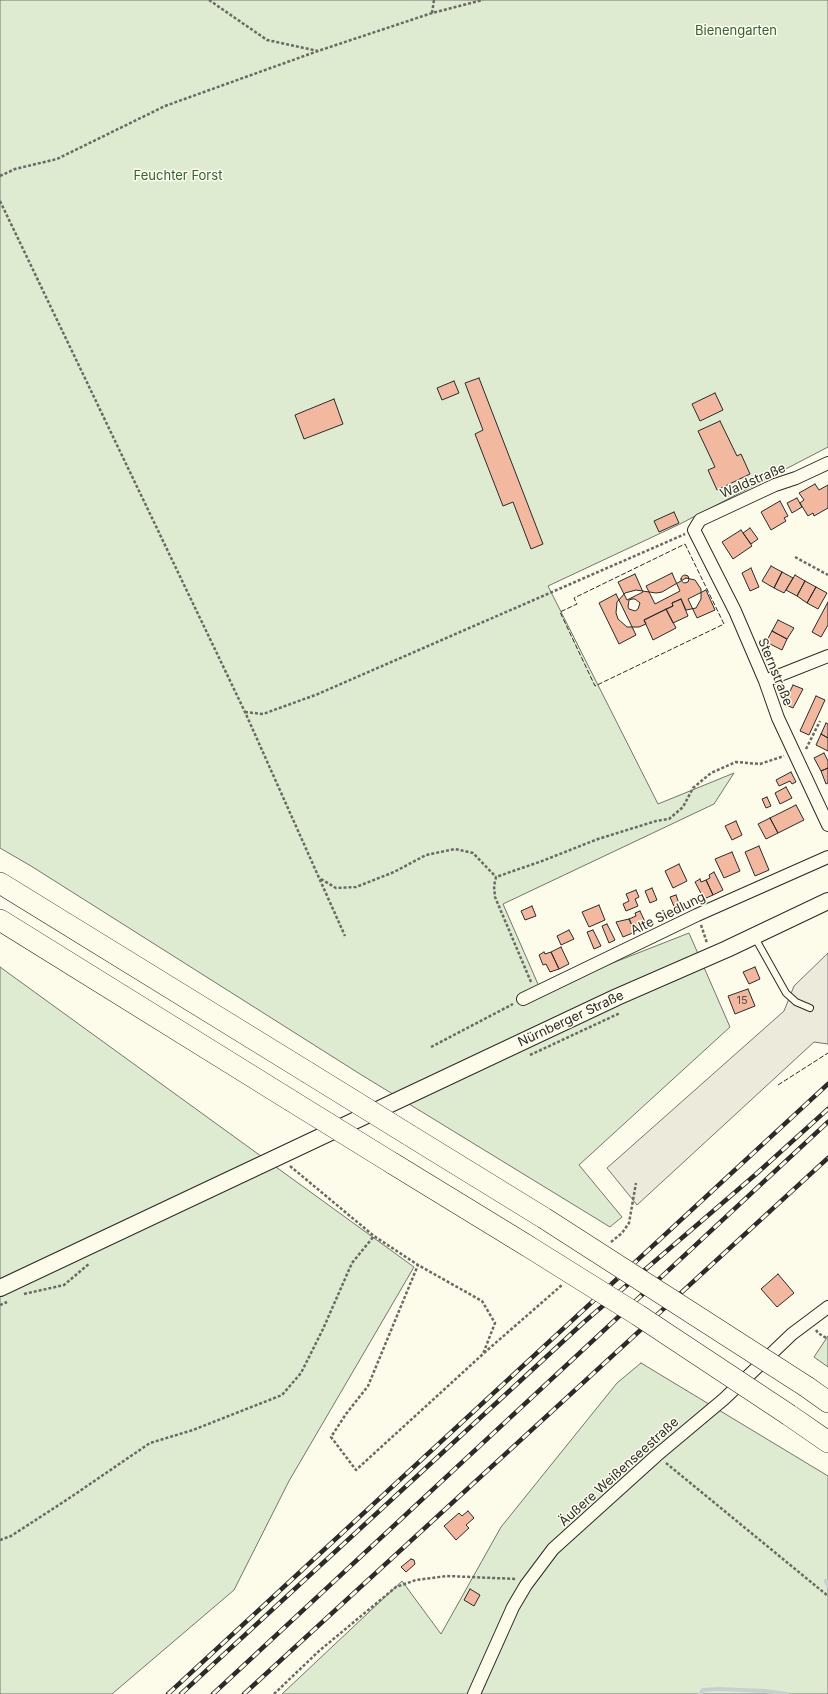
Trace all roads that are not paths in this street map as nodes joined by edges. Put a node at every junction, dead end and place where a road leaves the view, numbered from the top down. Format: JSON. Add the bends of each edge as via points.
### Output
{"nodes":[{"id":1,"x":828,"y":463,"type":"edge"},
{"id":2,"x":694,"y":530,"type":"joint"},
{"id":3,"x":828,"y":656,"type":"edge"},
{"id":4,"x":765,"y":681,"type":"junction"},
{"id":5,"x":828,"y":825,"type":"edge"},
{"id":6,"x":828,"y":857,"type":"edge"},
{"id":7,"x":0,"y":883,"type":"edge"},
{"id":8,"x":828,"y":901,"type":"edge"},
{"id":9,"x":0,"y":920,"type":"edge"},
{"id":10,"x":754,"y":936,"type":"junction"},
{"id":11,"x":522,"y":999,"type":"road end"},
{"id":12,"x":810,"y":1008,"type":"dead end"},
{"id":13,"x":0,"y":1288,"type":"edge"},
{"id":14,"x":828,"y":1307,"type":"edge"},
{"id":15,"x":828,"y":1402,"type":"edge"},
{"id":16,"x":828,"y":1442,"type":"edge"},
{"id":17,"x":474,"y":1694,"type":"edge"}],
"edges":[{"from":1,"to":2,"type":"street","name":"Waldstraße","via":[[700,520]]},
{"from":2,"to":4,"type":"street","name":"Sternstraße","via":[[735,611]]},
{"from":3,"to":4,"type":"street"},
{"from":4,"to":5,"type":"street","name":"Sternstraße","via":[[778,718]]},
{"from":6,"to":11,"type":"street","name":"Alte Siedlung","via":[[697,915]]},
{"from":7,"to":15,"type":"highway","bridge":true,"via":[[544,1218]]},
{"from":8,"to":10,"type":"main road","name":"Nürnberger Straße"},
{"from":9,"to":16,"type":"highway","bridge":true,"via":[[638,1315]]},
{"from":10,"to":12,"type":"lane","via":[[786,994]]},
{"from":10,"to":13,"type":"main road","name":"Nürnberger Straße","via":[[655,979],[314,1138]]},
{"from":14,"to":17,"type":"street","name":"Äußere Weißenseestraße","via":[[792,1334],[724,1399],[656,1456],[553,1550],[513,1607]]}]}
